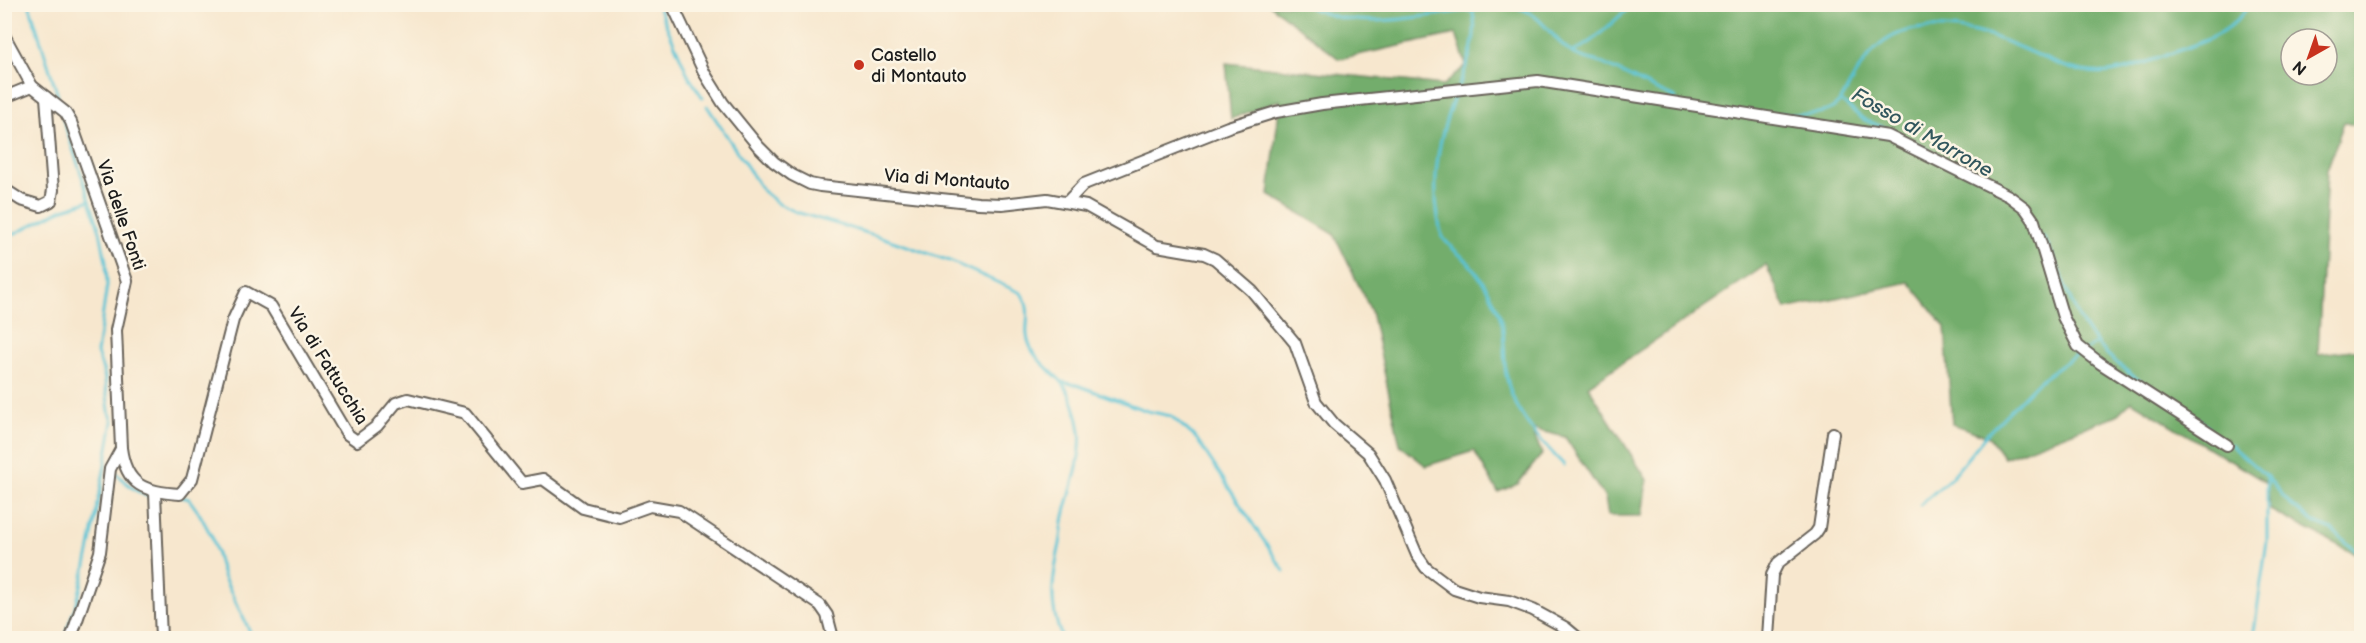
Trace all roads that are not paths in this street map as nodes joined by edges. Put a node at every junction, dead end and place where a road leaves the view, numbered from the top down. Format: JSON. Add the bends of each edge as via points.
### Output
{"nodes":[{"id":1,"x":672,"y":4,"type":"edge"},
{"id":2,"x":4,"y":35,"type":"edge"},
{"id":3,"x":32,"y":86,"type":"junction"},
{"id":4,"x":4,"y":92,"type":"edge"},
{"id":5,"x":46,"y":97,"type":"junction"},
{"id":6,"x":4,"y":189,"type":"edge"},
{"id":7,"x":1067,"y":202,"type":"dead end"},
{"id":8,"x":1833,"y":433,"type":"dead end"},
{"id":9,"x":2227,"y":445,"type":"dead end"},
{"id":10,"x":121,"y":448,"type":"junction"},
{"id":11,"x":155,"y":493,"type":"junction"},
{"id":12,"x":72,"y":639,"type":"edge"},
{"id":13,"x":161,"y":639,"type":"edge"},
{"id":14,"x":833,"y":639,"type":"edge"},
{"id":15,"x":1578,"y":639,"type":"edge"},
{"id":16,"x":1768,"y":639,"type":"edge"}],
"edges":[{"from":1,"to":15,"type":"street","name":"Via di Montauto","via":[[723,103],[774,162],[810,184],[978,203],[1059,200],[1086,206],[1157,246],[1215,259],[1252,291],[1294,342],[1316,402],[1334,424],[1368,453],[1385,480],[1425,568],[1454,589],[1533,610]]},
{"from":2,"to":3,"type":"street","name":"Via delle Fonti"},
{"from":3,"to":4,"type":"street","via":[[10,95]]},
{"from":3,"to":5,"type":"street","name":"Via delle Fonti"},
{"from":5,"to":6,"type":"street","via":[[51,201],[41,206]]},
{"from":5,"to":10,"type":"street","name":"Via delle Fonti","via":[[71,122],[127,281],[116,330]]},
{"from":7,"to":9,"type":"street","via":[[1084,183],[1276,112],[1538,81],[1888,136],[2025,208],[2042,240],[2063,317],[2078,346]]},
{"from":8,"to":16,"type":"street","via":[[1819,528],[1778,563],[1772,575]]},
{"from":10,"to":11,"type":"street","via":[[123,465],[130,477]]},
{"from":10,"to":12,"type":"street","name":"Via delle Fonti","via":[[110,469],[100,552]]},
{"from":11,"to":13,"type":"street"},
{"from":11,"to":14,"type":"street","name":"Via di Fattucchia","via":[[180,494],[192,479],[233,320],[246,292],[271,306],[347,434],[357,441],[377,426],[396,403],[408,399],[465,413],[522,483],[543,479],[583,508],[619,518],[650,506],[679,511],[820,605]]}]}
